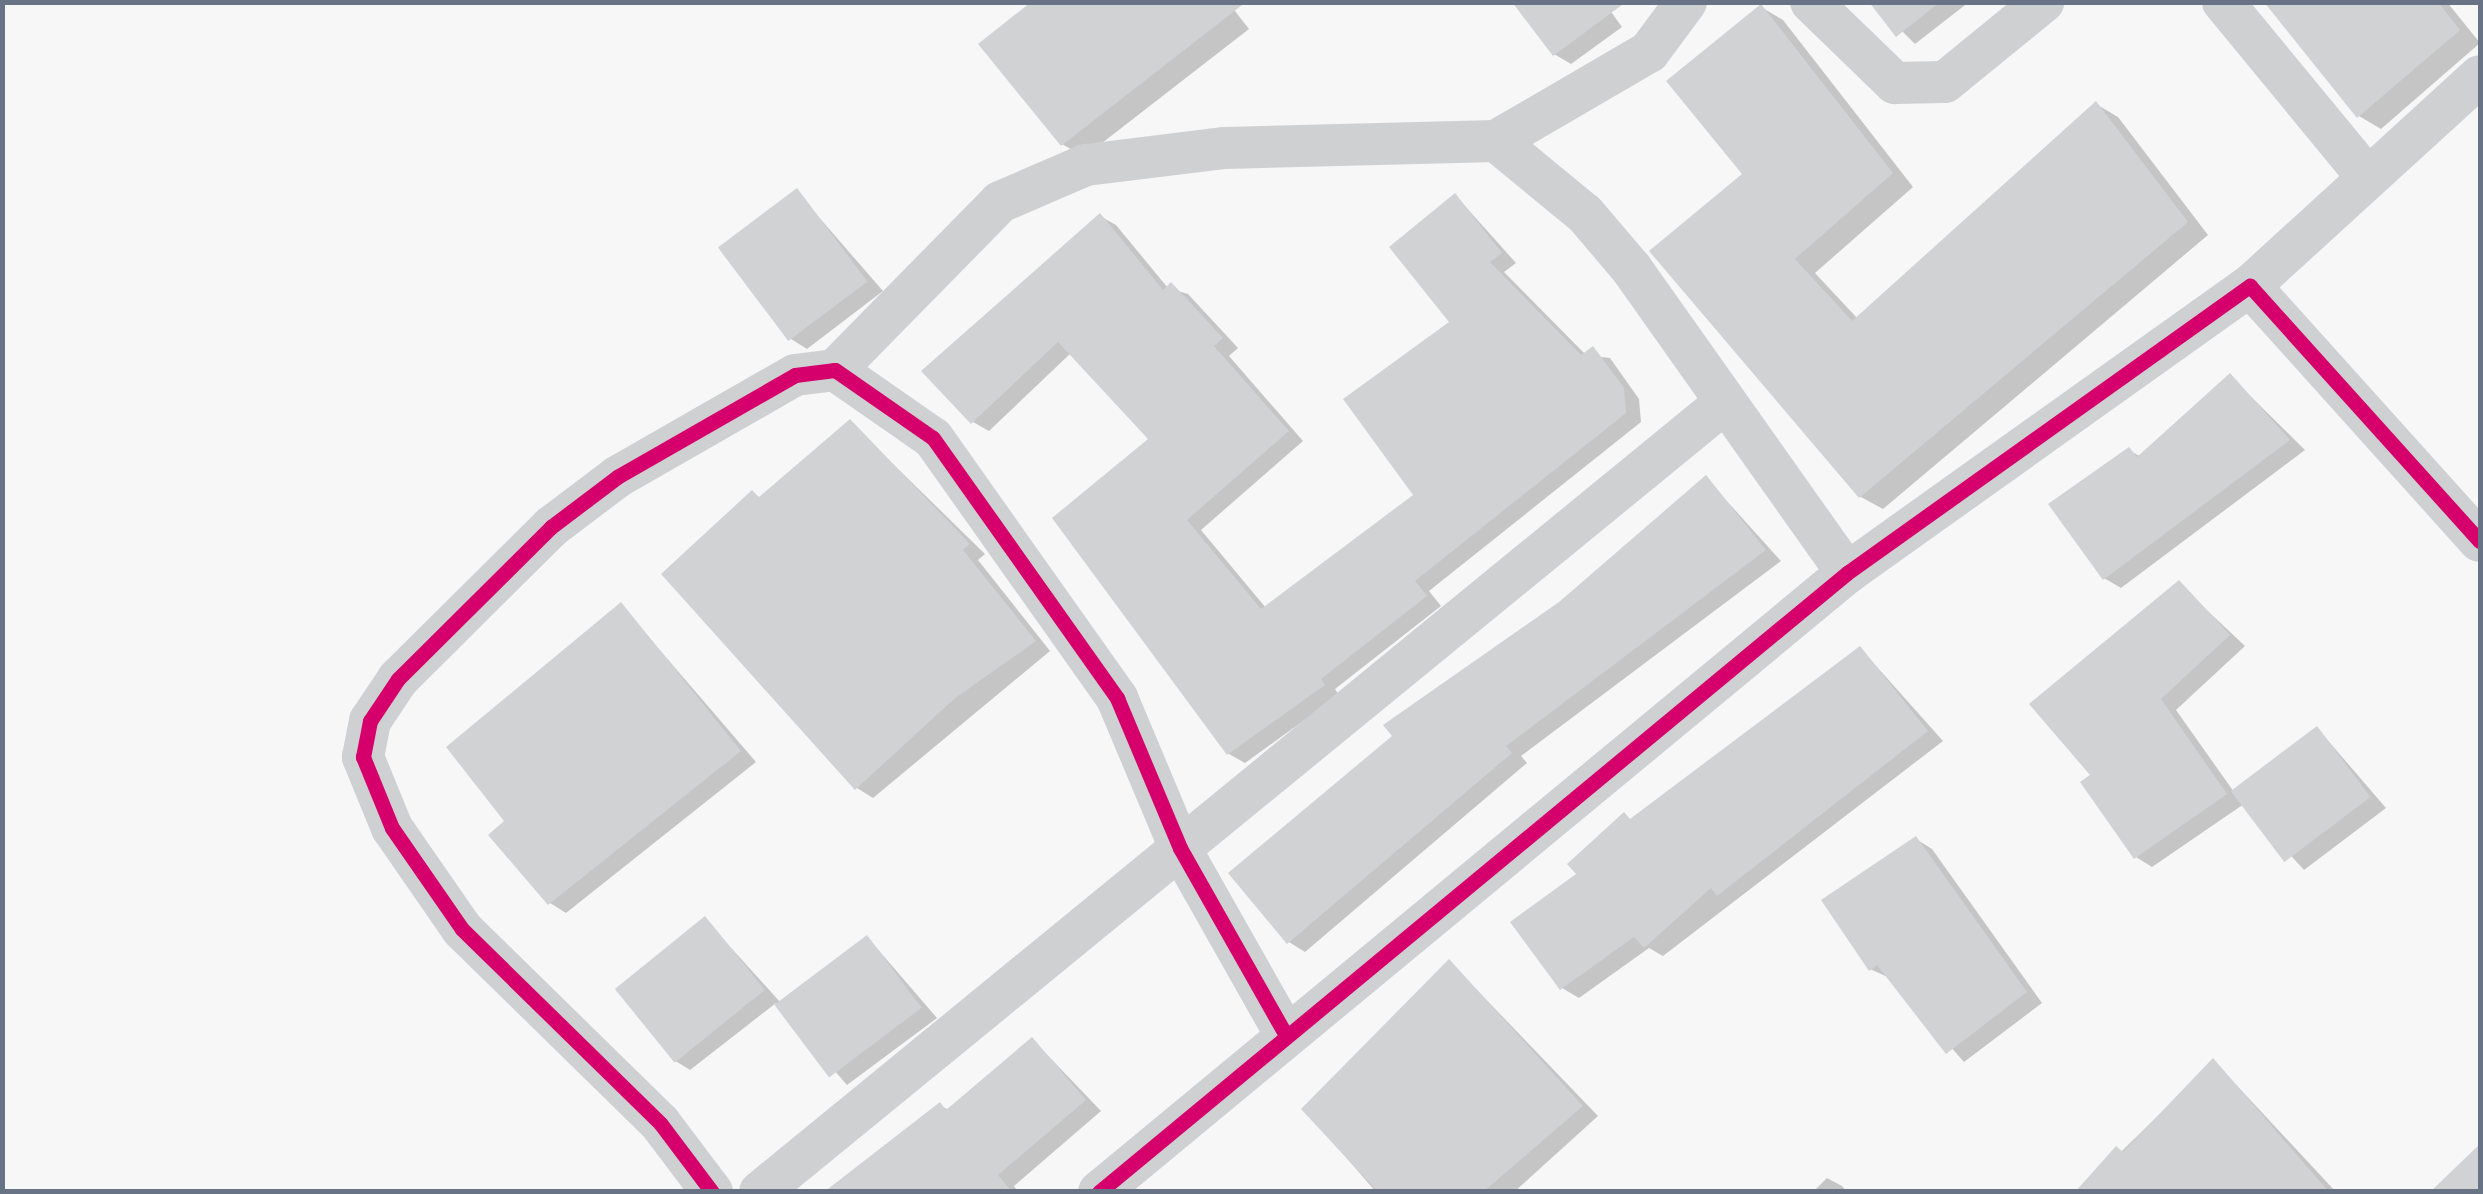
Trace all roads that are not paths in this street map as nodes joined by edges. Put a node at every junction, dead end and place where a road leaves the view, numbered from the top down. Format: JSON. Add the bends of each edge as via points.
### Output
{"nodes":[{"id":1,"x":1686,"y":2,"type":"edge"},
{"id":2,"x":1811,"y":2,"type":"edge"},
{"id":3,"x":2043,"y":2,"type":"edge"},
{"id":4,"x":2223,"y":2,"type":"edge"},
{"id":5,"x":2480,"y":76,"type":"edge"},
{"id":6,"x":1496,"y":141,"type":"junction"},
{"id":7,"x":2364,"y":174,"type":"junction"},
{"id":8,"x":2250,"y":286,"type":"junction"},
{"id":9,"x":836,"y":370,"type":"junction"},
{"id":10,"x":1722,"y":406,"type":"junction"},
{"id":11,"x":2480,"y":541,"type":"edge"},
{"id":12,"x":1847,"y":573,"type":"junction"},
{"id":13,"x":1180,"y":848,"type":"junction"},
{"id":14,"x":1284,"y":1032,"type":"junction"},
{"id":15,"x":712,"y":1192,"type":"edge"},
{"id":16,"x":760,"y":1192,"type":"edge"},
{"id":17,"x":1099,"y":1192,"type":"edge"}],
"edges":[{"from":1,"to":6,"type":"street","via":[[1649,52]]},
{"from":2,"to":3,"type":"street","via":[[1895,83],[1944,82]]},
{"from":4,"to":7,"type":"street"},
{"from":5,"to":7,"type":"street"},
{"from":6,"to":9,"type":"street","via":[[1225,148],[1086,164],[1000,202]]},
{"from":6,"to":10,"type":"street","via":[[1608,241]]},
{"from":7,"to":8,"type":"street"},
{"from":8,"to":11,"type":"street"},
{"from":8,"to":12,"type":"street"},
{"from":9,"to":13,"type":"street","via":[[934,438],[1117,698]]},
{"from":9,"to":15,"type":"street","via":[[795,375],[617,477],[551,527],[398,680],[370,721],[364,757],[392,828],[462,929],[660,1123]]},
{"from":10,"to":12,"type":"street"},
{"from":10,"to":13,"type":"street"},
{"from":12,"to":14,"type":"street"},
{"from":13,"to":14,"type":"street"},
{"from":13,"to":16,"type":"street"},
{"from":14,"to":17,"type":"street"}]}
